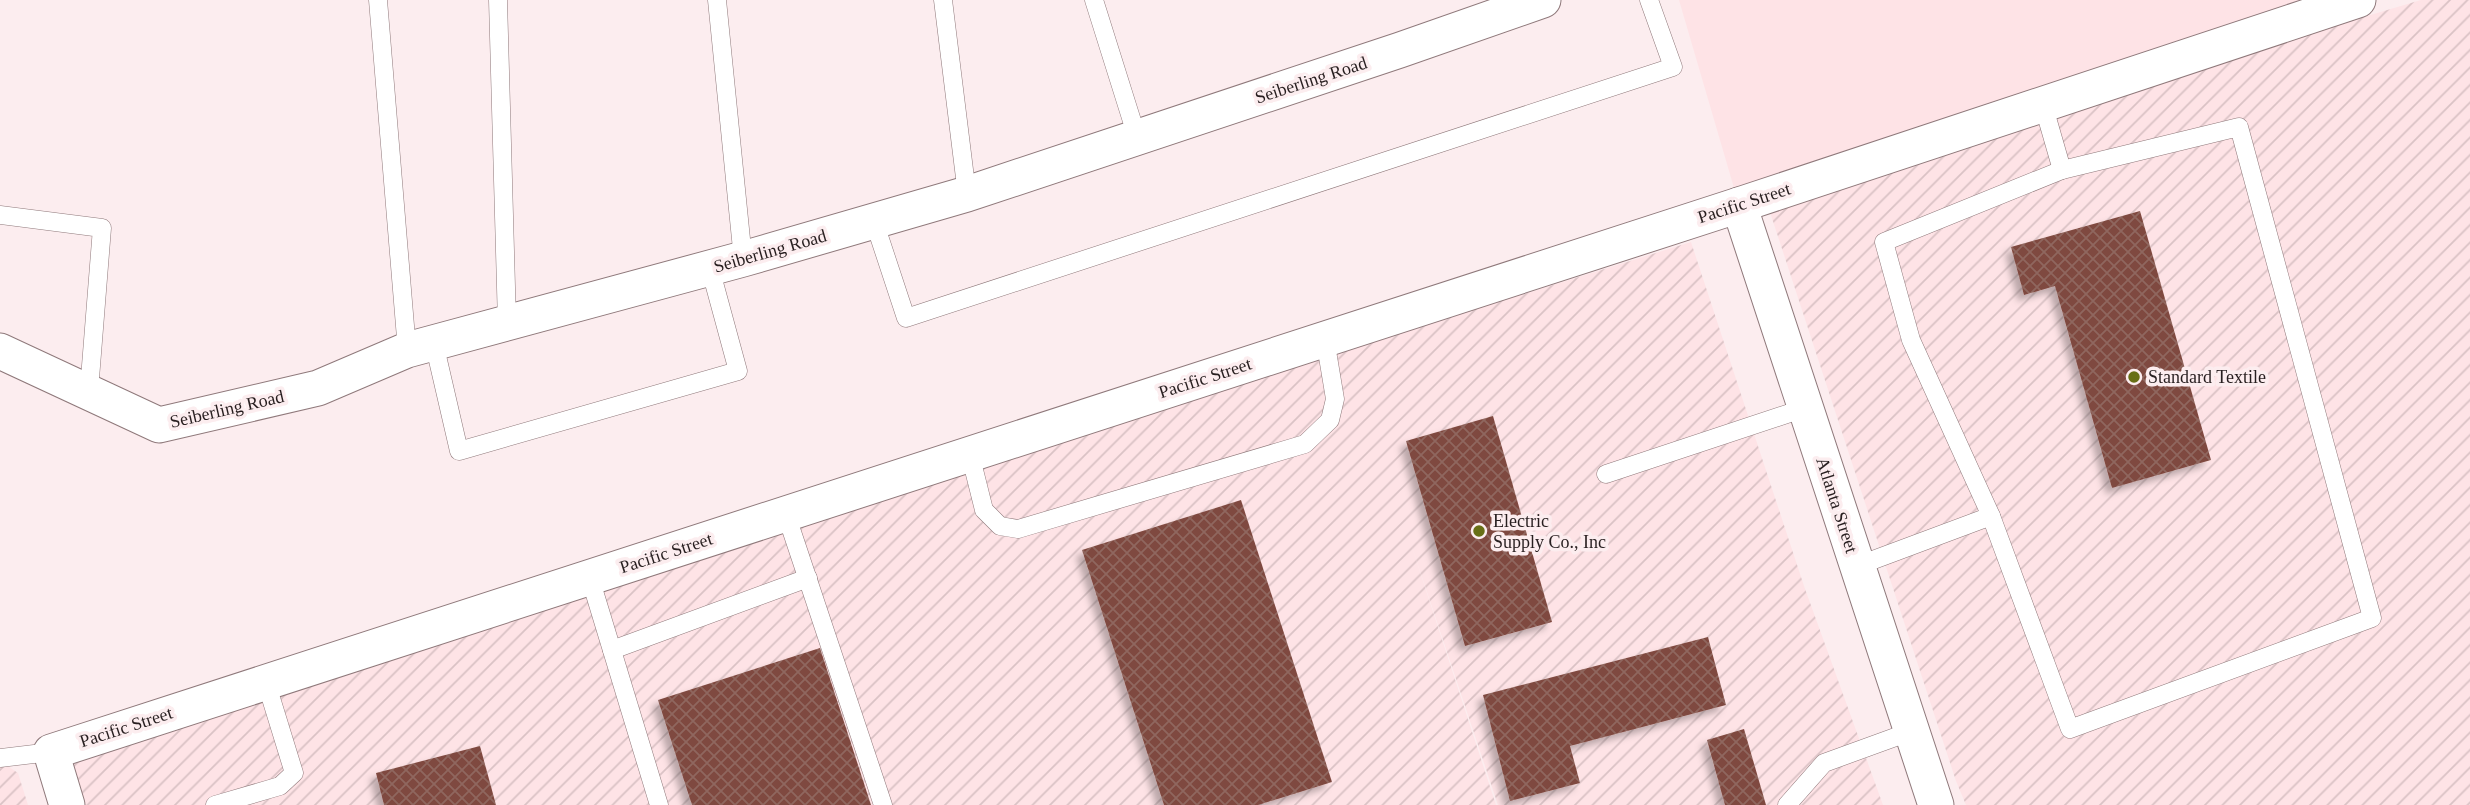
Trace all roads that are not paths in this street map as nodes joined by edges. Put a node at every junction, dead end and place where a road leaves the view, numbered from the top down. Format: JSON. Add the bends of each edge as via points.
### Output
{"nodes":[{"id":1,"x":378,"y":0,"type":"edge"},
{"id":2,"x":498,"y":0,"type":"edge"},
{"id":3,"x":717,"y":0,"type":"edge"},
{"id":4,"x":943,"y":0,"type":"edge"},
{"id":5,"x":1094,"y":0,"type":"edge"},
{"id":6,"x":1542,"y":0,"type":"edge"},
{"id":7,"x":1649,"y":0,"type":"edge"},
{"id":8,"x":2358,"y":0,"type":"edge"},
{"id":9,"x":2043,"y":104,"type":"junction"},
{"id":10,"x":1137,"y":137,"type":"junction"},
{"id":11,"x":2062,"y":170,"type":"junction"},
{"id":12,"x":967,"y":194,"type":"junction"},
{"id":13,"x":1739,"y":205,"type":"junction"},
{"id":14,"x":0,"y":215,"type":"edge"},
{"id":15,"x":874,"y":221,"type":"junction"},
{"id":16,"x":743,"y":259,"type":"junction"},
{"id":17,"x":710,"y":268,"type":"junction"},
{"id":18,"x":508,"y":323,"type":"junction"},
{"id":19,"x":1325,"y":339,"type":"junction"},
{"id":20,"x":421,"y":346,"type":"junction"},
{"id":21,"x":0,"y":351,"type":"edge"},
{"id":22,"x":89,"y":391,"type":"junction"},
{"id":23,"x":1805,"y":408,"type":"junction"},
{"id":24,"x":970,"y":454,"type":"junction"},
{"id":25,"x":1606,"y":474,"type":"dead end"},
{"id":26,"x":786,"y":514,"type":"junction"},
{"id":27,"x":1991,"y":516,"type":"junction"},
{"id":28,"x":1857,"y":566,"type":"junction"},
{"id":29,"x":590,"y":578,"type":"junction"},
{"id":30,"x":808,"y":578,"type":"junction"},
{"id":31,"x":612,"y":650,"type":"junction"},
{"id":32,"x":266,"y":682,"type":"junction"},
{"id":33,"x":1912,"y":731,"type":"junction"},
{"id":34,"x":51,"y":752,"type":"junction"},
{"id":35,"x":0,"y":758,"type":"edge"},
{"id":36,"x":67,"y":805,"type":"edge"},
{"id":37,"x":215,"y":805,"type":"edge"},
{"id":38,"x":659,"y":805,"type":"edge"},
{"id":39,"x":883,"y":805,"type":"edge"},
{"id":40,"x":1787,"y":805,"type":"edge"},
{"id":41,"x":1936,"y":805,"type":"edge"}],
"edges":[{"from":1,"to":20,"type":"lane"},
{"from":2,"to":18,"type":"lane"},
{"from":3,"to":16,"type":"lane"},
{"from":4,"to":12,"type":"lane"},
{"from":5,"to":10,"type":"lane"},
{"from":6,"to":10,"type":"street","name":"Seiberling Road"},
{"from":7,"to":15,"type":"lane","via":[[1673,67],[906,318]]},
{"from":8,"to":9,"type":"street","name":"Pacific Street"},
{"from":9,"to":11,"type":"lane"},
{"from":9,"to":13,"type":"street","name":"Pacific Street"},
{"from":10,"to":12,"type":"street","name":"Seiberling Road"},
{"from":11,"to":27,"type":"lane","via":[[1884,242],[1911,340]]},
{"from":11,"to":27,"type":"lane","via":[[2239,127],[2372,618],[2070,729]]},
{"from":12,"to":15,"type":"street","name":"Seiberling Road"},
{"from":13,"to":19,"type":"street","name":"Pacific Street"},
{"from":13,"to":23,"type":"street","name":"Atlanta Street"},
{"from":14,"to":22,"type":"lane","via":[[102,228]]},
{"from":15,"to":16,"type":"street","name":"Seiberling Road"},
{"from":16,"to":17,"type":"street","name":"Seiberling Road"},
{"from":17,"to":18,"type":"street","name":"Seiberling Road"},
{"from":17,"to":20,"type":"lane","via":[[738,371],[459,451]]},
{"from":18,"to":20,"type":"street","name":"Seiberling Road"},
{"from":19,"to":24,"type":"street","name":"Pacific Street"},
{"from":19,"to":24,"type":"lane","via":[[1335,399],[1330,420],[1305,444],[1018,528],[1000,526],[984,510]]},
{"from":20,"to":22,"type":"street","name":"Seiberling Road","via":[[318,388],[159,425]]},
{"from":21,"to":22,"type":"street","name":"Seiberling Road"},
{"from":23,"to":25,"type":"lane"},
{"from":23,"to":28,"type":"street","name":"Atlanta Street"},
{"from":24,"to":26,"type":"street","name":"Pacific Street"},
{"from":26,"to":29,"type":"street","name":"Pacific Street"},
{"from":26,"to":30,"type":"lane"},
{"from":27,"to":28,"type":"lane"},
{"from":28,"to":33,"type":"street","name":"Atlanta Street"},
{"from":29,"to":31,"type":"lane"},
{"from":29,"to":32,"type":"street","name":"Pacific Street"},
{"from":30,"to":31,"type":"lane"},
{"from":30,"to":39,"type":"lane"},
{"from":31,"to":38,"type":"lane"},
{"from":32,"to":34,"type":"street","name":"Pacific Street"},
{"from":32,"to":37,"type":"lane","via":[[293,773],[280,786]]},
{"from":33,"to":40,"type":"lane","via":[[1824,763]]},
{"from":33,"to":41,"type":"street","name":"Atlanta Street"},
{"from":34,"to":35,"type":"lane"},
{"from":34,"to":36,"type":"street"}]}
